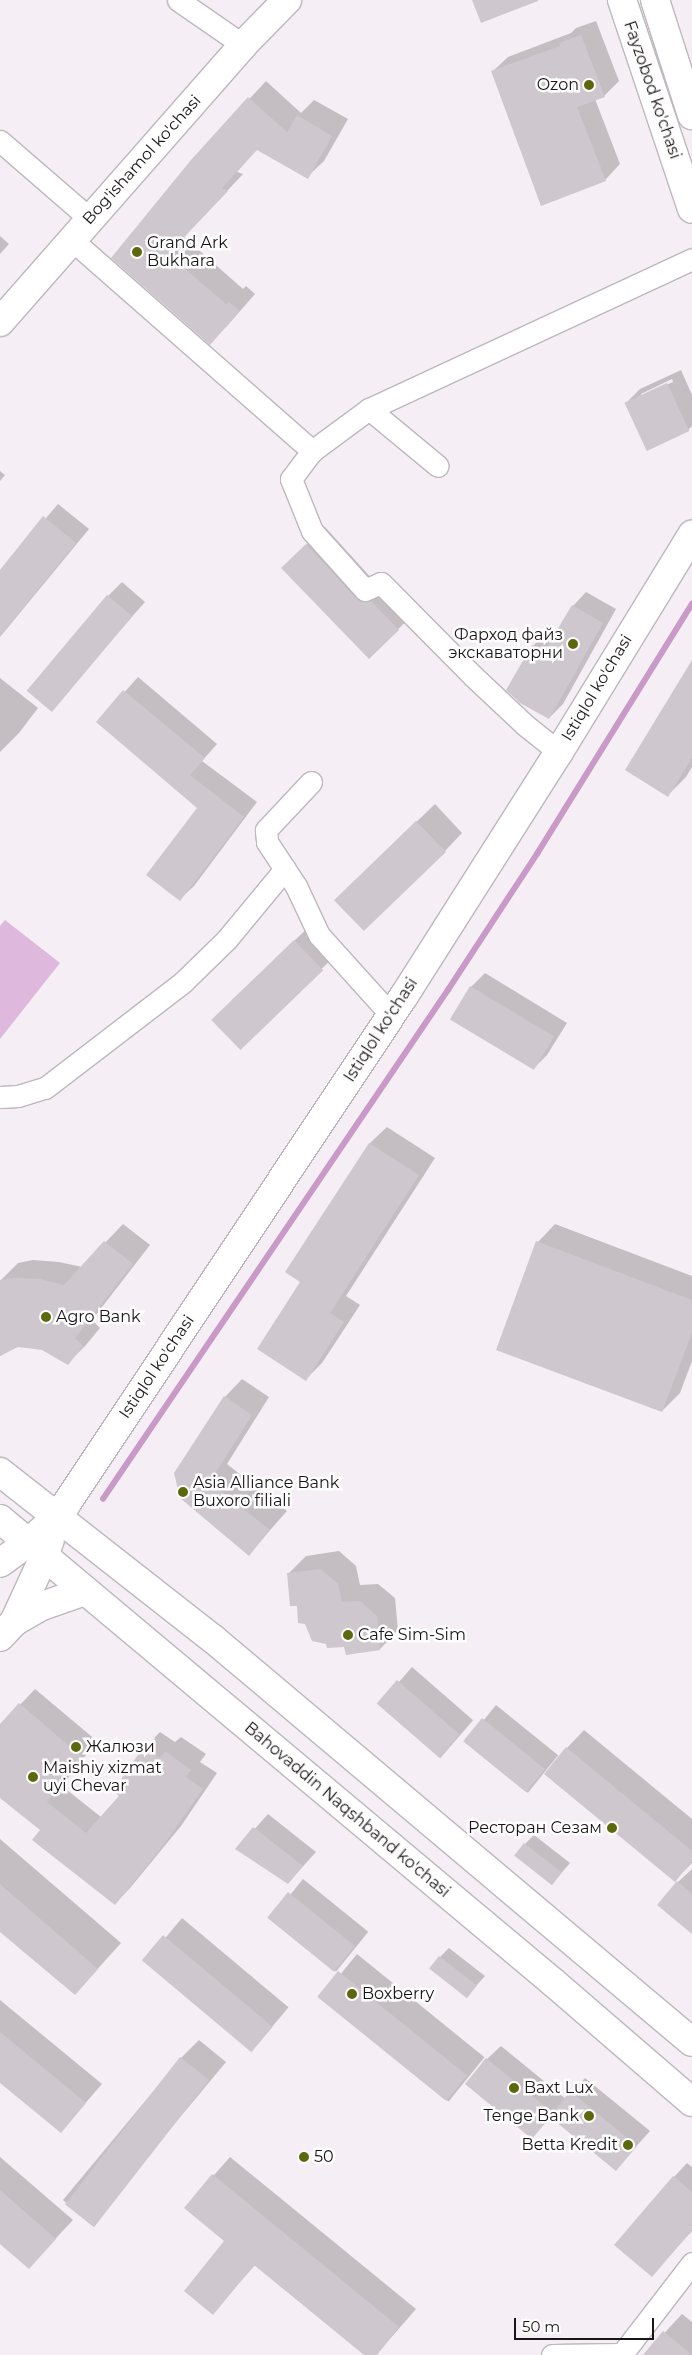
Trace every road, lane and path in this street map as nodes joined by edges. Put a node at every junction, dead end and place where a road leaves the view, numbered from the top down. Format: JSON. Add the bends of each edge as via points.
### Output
{"nodes":[{"id":1,"x":178,"y":0,"type":"edge"},
{"id":2,"x":287,"y":0,"type":"edge"},
{"id":3,"x":622,"y":0,"type":"edge"},
{"id":4,"x":655,"y":0,"type":"edge"},
{"id":5,"x":243,"y":45,"type":"junction"},
{"id":6,"x":692,"y":115,"type":"edge"},
{"id":7,"x":0,"y":141,"type":"edge"},
{"id":8,"x":692,"y":208,"type":"edge"},
{"id":9,"x":90,"y":219,"type":"junction"},
{"id":10,"x":72,"y":240,"type":"junction"},
{"id":11,"x":692,"y":259,"type":"edge"},
{"id":12,"x":0,"y":322,"type":"edge"},
{"id":13,"x":369,"y":409,"type":"junction"},
{"id":14,"x":312,"y":451,"type":"junction"},
{"id":15,"x":438,"y":466,"type":"dead end"},
{"id":16,"x":692,"y":535,"type":"edge"},
{"id":17,"x":559,"y":752,"type":"junction"},
{"id":18,"x":311,"y":782,"type":"dead end"},
{"id":19,"x":285,"y":869,"type":"junction"},
{"id":20,"x":391,"y":1015,"type":"junction"},
{"id":21,"x":0,"y":1097,"type":"edge"},
{"id":22,"x":0,"y":1472,"type":"edge"},
{"id":23,"x":57,"y":1517,"type":"junction"},
{"id":24,"x":0,"y":1519,"type":"edge"},
{"id":25,"x":36,"y":1550,"type":"junction"},
{"id":26,"x":0,"y":1563,"type":"edge"},
{"id":27,"x":85,"y":1591,"type":"junction"},
{"id":28,"x":7,"y":1629,"type":"edge"},
{"id":29,"x":692,"y":2042,"type":"edge"},
{"id":30,"x":692,"y":2102,"type":"edge"},
{"id":31,"x":692,"y":2263,"type":"edge"},
{"id":32,"x":552,"y":2355,"type":"edge"}],
"edges":[{"from":1,"to":5,"type":"street"},
{"from":2,"to":5,"type":"main road","name":"Bog'ishamol ko'chasi"},
{"from":3,"to":8,"type":"main road","name":"Fayzobod ko'chasi"},
{"from":4,"to":6,"type":"main road","name":"Fayzobod ko'chasi"},
{"from":5,"to":9,"type":"main road","name":"Bog'ishamol ko'chasi"},
{"from":7,"to":9,"type":"street"},
{"from":9,"to":10,"type":"main road","name":"Bog'ishamol ko'chasi"},
{"from":10,"to":12,"type":"main road","name":"Bog'ishamol ko'chasi"},
{"from":10,"to":14,"type":"street"},
{"from":11,"to":13,"type":"street"},
{"from":13,"to":14,"type":"street"},
{"from":13,"to":15,"type":"street"},
{"from":14,"to":17,"type":"street","via":[[291,479],[312,531],[366,590],[381,583],[525,725]]},
{"from":16,"to":17,"type":"main road","name":"Istiqlol ko'chasi"},
{"from":17,"to":20,"type":"main road","name":"Istiqlol ko'chasi"},
{"from":18,"to":19,"type":"street","via":[[266,830],[267,842]]},
{"from":19,"to":20,"type":"street","via":[[319,935]]},
{"from":19,"to":21,"type":"street","via":[[228,940],[183,982],[45,1088],[18,1096]]},
{"from":20,"to":23,"type":"main road","name":"Istiqlol ko'chasi"},
{"from":22,"to":23,"type":"main road"},
{"from":23,"to":25,"type":"main road","name":"Istiqlol ko'chasi"},
{"from":23,"to":29,"type":"main road","via":[[212,1638]]},
{"from":24,"to":25,"type":"main road","name":"Bahovaddin Naqshband ko'chasi"},
{"from":25,"to":26,"type":"main road","name":"Istiqlol ko'chasi"},
{"from":25,"to":27,"type":"main road","name":"Bahovaddin Naqshband ko'chasi"},
{"from":25,"to":28,"type":"main road"},
{"from":27,"to":28,"type":"main road","via":[[42,1606]]},
{"from":27,"to":30,"type":"main road","name":"Bahovaddin Naqshband ko'chasi"},
{"from":31,"to":32,"type":"street","via":[[622,2354]]}]}
